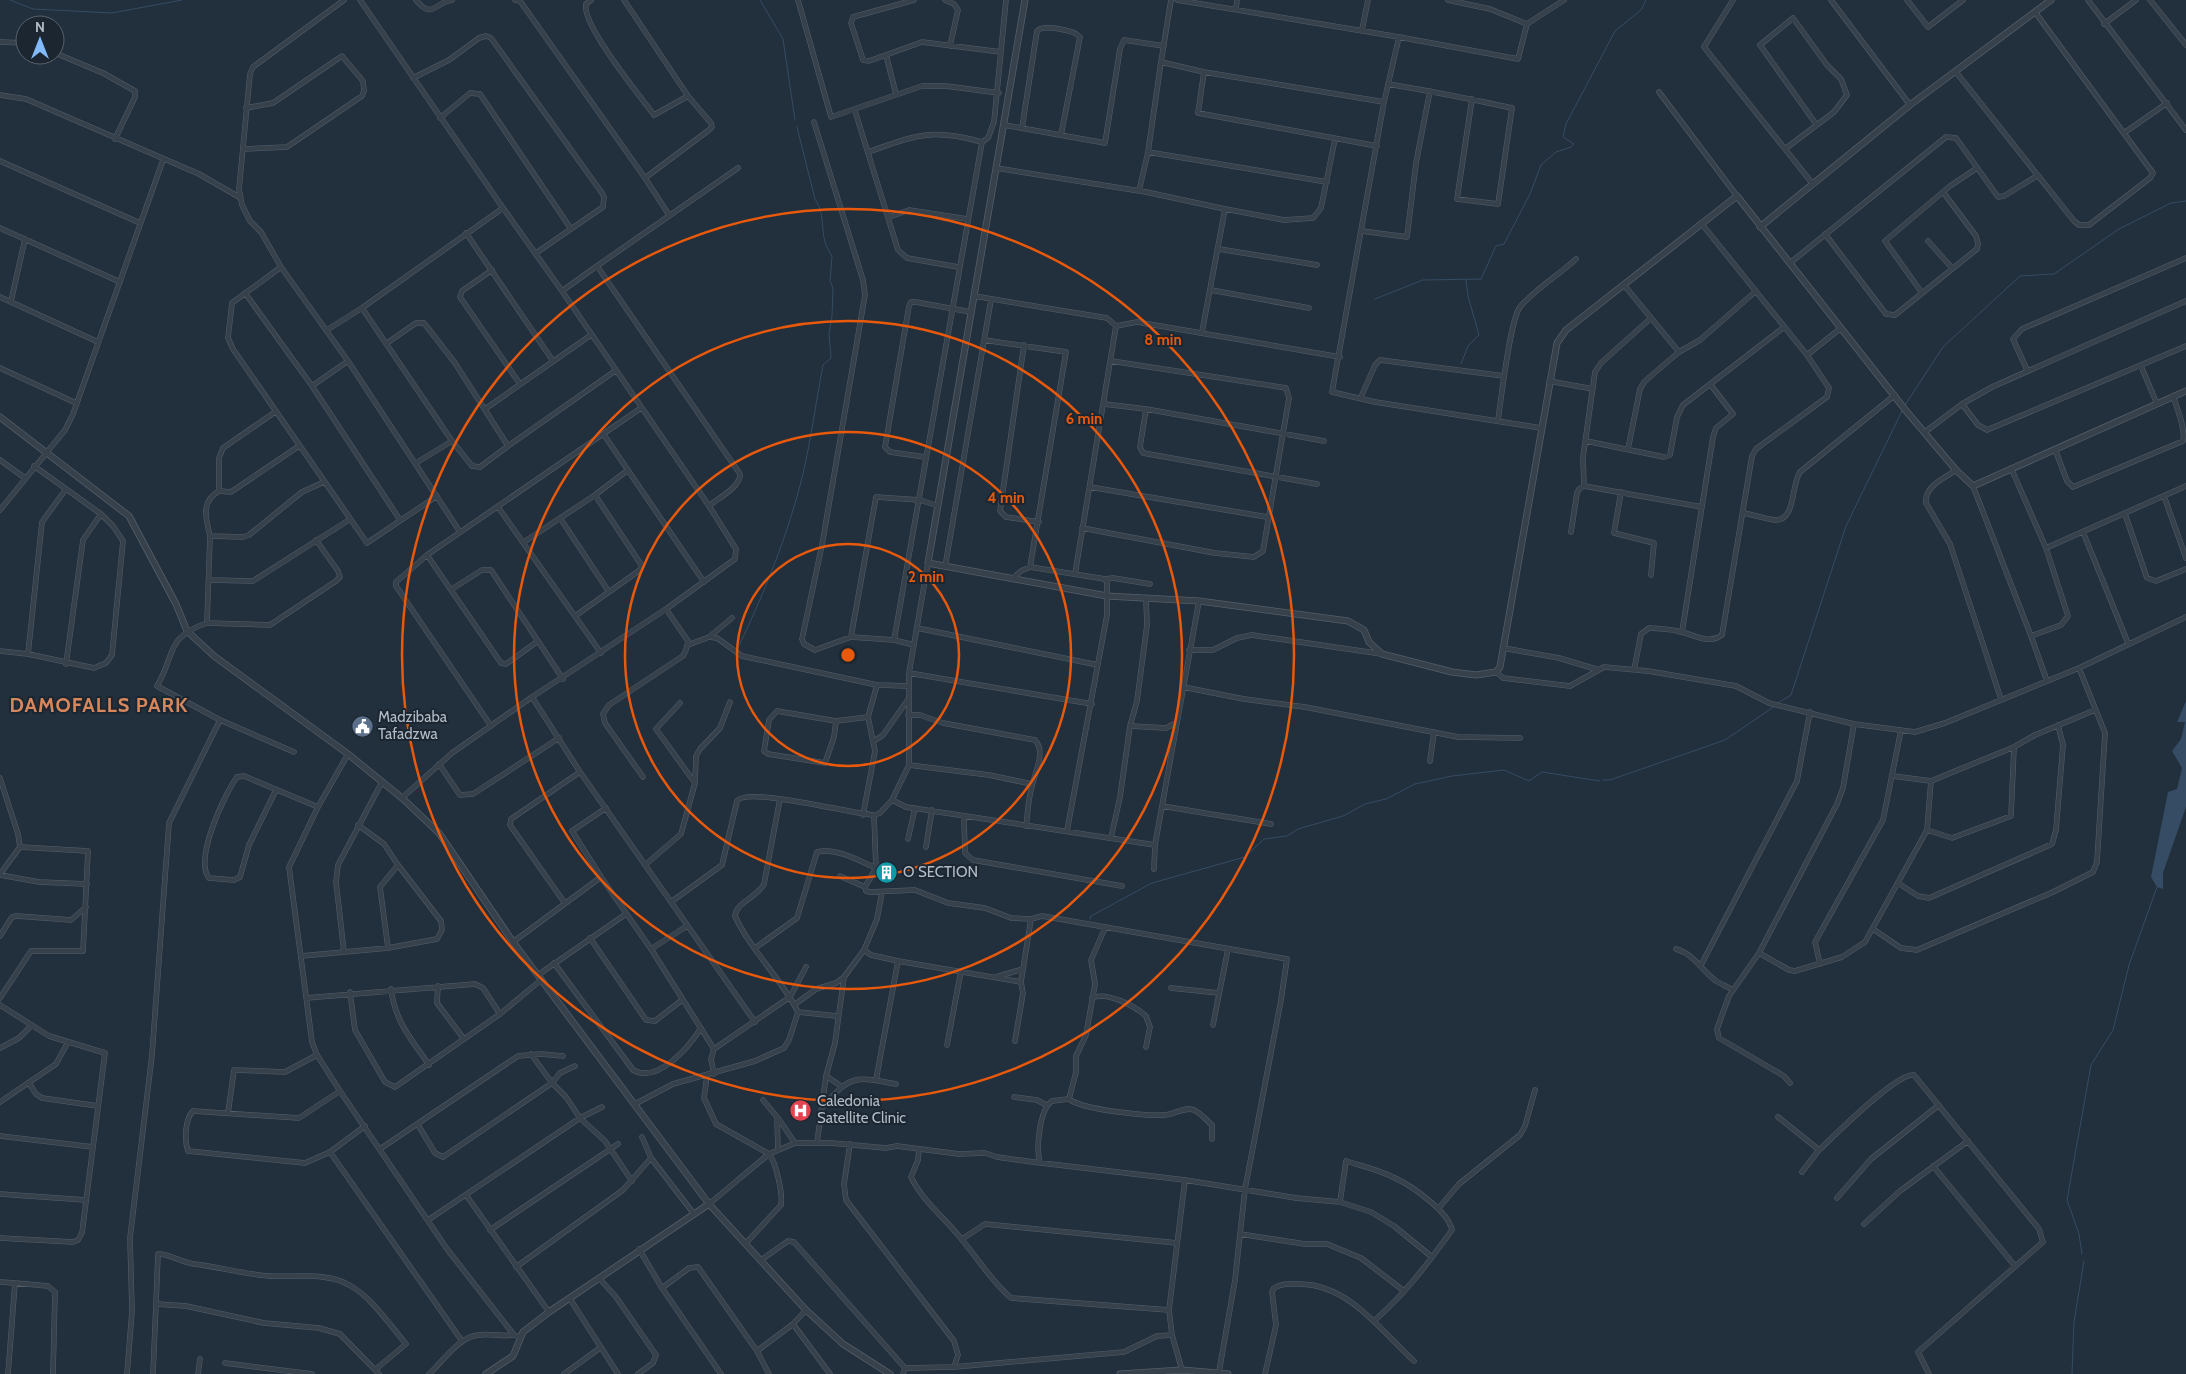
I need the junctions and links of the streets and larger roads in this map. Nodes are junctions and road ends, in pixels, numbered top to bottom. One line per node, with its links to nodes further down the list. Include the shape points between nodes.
1 (344, 0): 56 (street, via 253,67)
2 (360, 0): 44 (street)
3 (416, 0): 4 (street, via 424,9 431,10)
4 (452, 0)
5 (515, 0): 80 (street, via 520,1)
6 (591, 0): 51 (street, via 586,4 586,17 654,115)
7 (624, 0): 51 (street)
8 (798, 0): 57 (street, via 831,117)
9 (914, 0): 39 (street, via 851,19 863,60)
10 (945, 0): 36 (street, via 958,10)
11 (1006, 0): 38 (street)
12 (1025, 0): 61 (street)
13 (1171, 0): 37 (street)
14 (1177, 0): 27 (street)
15 (1237, 0): 27 (street)
16 (1368, 0): 31 (street)
17 (1448, 0): 29 (street, via 1490,9)
18 (1733, 0): 71 (street, via 1704,47)
19 (1831, 0): 55 (street)
20 (1907, 0): 21 (street, via 1928,27)
21 (1963, 0)
22 (2051, 0): 28 (street)
23 (2088, 0): 30 (street)
24 (2136, 0): 30 (street)
25 (2150, 0): 35 (street)
26 (1561, 1): 29 (street)
27 (1236, 9): 31 (street)
28 (2035, 12): 43 (street); 64 (street)
29 (1527, 24): 32 (street, via 1518,60)
30 (2104, 24): 54 (street)
31 (1362, 30): 32 (street)
32 (1398, 37): 45 (street)
33 (0, 42): 34 (street)
34 (15, 43)
35 (2186, 45)
36 (950, 46): 38 (street); 39 (street, via 922,42)
37 (1164, 46): 41 (street); 65 (street, via 1124,40 1105,143)
38 (1001, 52): 48 (street)
39 (886, 55): 49 (street)
40 (65, 57): 66 (street, via 135,91)
41 (1161, 62): 42 (street); 73 (street)
42 (1204, 72): 53 (street); 67 (street, via 1198,113)
43 (1956, 72): 55 (street); 79 (street)
44 (413, 78): 58 (street); 96 (street, via 448,60 479,38 492,38 604,197 603,207)
45 (1388, 84): 46 (street); 53 (street)
46 (1430, 90): 52 (street); 97 (street, via 1416,163 1407,237)
47 (1659, 92): 85 (street)
48 (999, 93): 49 (street, via 922,86); 68 (street, via 992,130)
49 (896, 94): 57 (street)
50 (0, 95): 66 (street, via 26,99)
51 (688, 96): 80 (street, via 709,119 712,127)
52 (1472, 99): 52 (street, via 1512,108 1498,204 1457,199)
53 (1384, 102): 69 (street)
54 (2167, 104): 63 (street); 64 (street)
55 (1910, 105): 82 (street)
56 (246, 108): 70 (street); 70 (street, via 273,103 342,56 364,81 362,96 287,147)
57 (855, 110): 72 (street)
58 (440, 118): 87 (street); 96 (street, via 470,93 480,94)
59 (814, 122): 254 (street, via 865,295 822,545 802,638 809,648 815,650)
60 (1816, 124): 60 (street, via 1834,112 1847,95 1841,79 1793,18 1760,45); 71 (street)
61 (1004, 125): 62 (street); 77 (street)
62 (1022, 128): 65 (street); 65 (street, via 1037,31 1044,27 1080,37)
63 (2186, 130)
64 (2124, 132): 79 (street, via 2152,170 2152,176 2089,225 2079,225)
65 (1061, 135)
66 (115, 139): 74 (street)
67 (1335, 139): 69 (street); 81 (street)
68 (982, 142): 72 (street, via 932,133 919,134); 91 (street)
69 (1378, 146): 97 (street)
70 (244, 148): 86 (street)
71 (1785, 149): 82 (street)
72 (868, 152): 90 (street)
73 (1148, 152): 81 (street); 83 (street)
74 (163, 160): 86 (street, via 199,174); 92 (street)
75 (0, 161): 92 (street)
76 (738, 168): 89 (street)
77 (996, 168): 83 (street); 120 (street)
78 (1977, 168): 79 (street, via 2001,198); 84 (street); 99 (street, via 1956,138 1946,137)
79 (2037, 176)
80 (645, 178): 89 (street)
81 (1327, 182): 88 (street, via 1321,208 1314,218 1284,220)
82 (1812, 183): 94 (street)
83 (1139, 191): 88 (street)
84 (1943, 192): 111 (street, via 1970,226 1978,243 1972,253); 119 (street, via 1885,241)
85 (1738, 196): 93 (street); 94 (street)
86 (239, 198): 109 (street, via 250,221 261,232)
87 (503, 208): 98 (street); 103 (street)
88 (1225, 209): 102 (street)
89 (669, 215): 108 (street)
90 (889, 217): 91 (street, via 909,210); 110 (street, via 902,255)
91 (967, 219): 110 (street)
92 (140, 223): 113 (street)
93 (1701, 223): 114 (street); 117 (street)
94 (1760, 227): 106 (street)
95 (0, 228): 100 (street)
96 (571, 228): 103 (street)
97 (1362, 231): 143 (street)
98 (466, 233): 112 (street); 125 (street)
99 (1825, 234): 106 (street); 119 (street, via 1889,316 1895,315)
100 (25, 239): 113 (street); 123 (street)
101 (1928, 241): 111 (street)
102 (1218, 249): 107 (street); 115 (street)
103 (536, 253): 116 (street)
104 (2186, 258): 149 (street, via 2022,329 2013,339)
105 (1576, 259): 151 (street, via 1520,307)
106 (1790, 263): 132 (street)
107 (1317, 265)
108 (597, 266): 116 (street); 205 (street, via 740,474 735,486)
109 (281, 267): 118 (street); 133 (street)
110 (958, 267): 126 (street)
111 (1952, 268): 119 (street)
112 (492, 270): 145 (street); 153 (street, via 462,290 460,297)
113 (120, 282): 137 (street)
114 (1624, 286): 129 (street); 152 (street, via 1566,330 1557,344)
115 (1211, 290): 127 (street); 134 (street)
116 (562, 291): 135 (street)
117 (1756, 291): 131 (street); 141 (street, via 1700,340)
118 (245, 293): 155 (street); 168 (street, via 231,307 228,338)
119 (1922, 293)
120 (974, 296): 122 (street); 128 (street)
121 (0, 297): 123 (street)
122 (991, 300): 130 (street, via 1107,318); 136 (street)
123 (11, 301): 137 (street)
124 (2186, 301): 149 (street)
125 (362, 308): 133 (street); 138 (street)
126 (952, 308): 128 (street); 183 (street); 183 (street, via 911,302 907,315 885,447 890,452)
127 (1309, 308)
128 (971, 312): 206 (street)
129 (1650, 318): 141 (street); 156 (street, via 1598,367)
130 (1116, 326): 134 (street, via 1137,322); 144 (street)
131 (1783, 328): 142 (street); 154 (street)
132 (1842, 328): 142 (street); 158 (street)
133 (327, 330): 146 (street)
134 (1202, 332): 143 (street)
135 (591, 335): 145 (street); 150 (street)
136 (984, 340): 139 (street); 229 (street)
137 (98, 342): 161 (street)
138 (387, 343): 166 (street, via 416,322 424,322); 175 (street)
139 (1024, 346): 217 (street, via 1000,511 1006,518); 217 (street, via 1066,352)
140 (2186, 346): 147 (street)
141 (1679, 352): 180 (street, via 1645,381 1640,390)
142 (1806, 355): 210 (street, via 1829,392 1827,397 1756,449 1752,456)
143 (1340, 357): 160 (street, via 1332,392)
144 (1111, 360): 162 (street); 173 (street, via 1284,387 1288,390 1288,398)
145 (553, 361): 153 (street)
146 (348, 362): 155 (street); 185 (street)
147 (2141, 366): 163 (street, via 1986,430); 164 (street)
148 (0, 368): 161 (street)
149 (2026, 370): 163 (street)
150 (615, 371): 165 (street); 179 (street)
151 (1504, 376): 160 (street, via 1380,360); 170 (street)
152 (1549, 381): 156 (street); 171 (street)
153 (520, 384): 166 (street)
154 (1710, 384): 180 (street, via 1679,412 1670,455 1664,457); 207 (street, via 1733,414 1714,433)
155 (312, 386): 216 (street)
156 (1593, 389): 177 (street)
157 (2186, 391): 159 (street)
158 (1894, 395): 172 (street); 210 (street, via 1800,472 1794,484 1792,505 1784,517 1775,520)
159 (2173, 396): 164 (street); 181 (street, via 2186,433 2183,441 2073,487 2067,481)
160 (1361, 397): 170 (street, via 1375,402)
161 (76, 403): 182 (street, via 65,430)
162 (1104, 404): 167 (street); 197 (street)
163 (1962, 404): 172 (street)
164 (2157, 404): 181 (street)
165 (641, 408): 174 (street); 205 (street)
166 (485, 409): 179 (street)
167 (1146, 409): 173 (street); 190 (street, via 1140,447 1143,453)
168 (275, 412): 178 (street); 199 (street, via 223,448 219,458)
169 (0, 417): 182 (street)
170 (1498, 420): 171 (street)
171 (1540, 428): 260 (street)
172 (1925, 432): 189 (street)
173 (1282, 433): 176 (street); 190 (street)
174 (604, 435): 188 (street); 208 (street)
175 (452, 441): 179 (street, via 476,468); 185 (street)
176 (1324, 441)
177 (1586, 441): 180 (street); 194 (street)
178 (299, 446): 192 (street); 199 (street, via 231,492)
179 (508, 446)
180 (1628, 449)
181 (2054, 449): 187 (street)
182 (46, 454): 186 (street); 250 (street, via 129,516)
183 (925, 457): 204 (street)
184 (0, 460): 191 (street)
185 (416, 463): 202 (street)
186 (34, 466): 191 (street); 198 (street)
187 (2011, 468): 195 (street); 225 (street)
188 (628, 470): 201 (street); 237 (street)
189 (1956, 470): 195 (street); 279 (street, via 1932,486 1925,497 1926,503 1950,544)
190 (1274, 476): 193 (street); 213 (street)
191 (25, 478): 209 (street)
192 (324, 482): 215 (street); 222 (street, via 302,492 249,535)
193 (1316, 484)
194 (1584, 486): 200 (street); 220 (street, via 1577,493)
195 (1973, 486): 252 (street)
196 (2186, 486): 203 (street)
197 (1090, 487): 213 (street); 218 (street)
198 (66, 489): 211 (street); 264 (street, via 42,522)
199 (219, 491): 222 (street, via 210,498 204,510)
200 (1621, 492): 207 (street); 233 (street, via 1614,534 1654,543)
201 (595, 494): 214 (street); 240 (street, via 642,566)
202 (437, 496): 216 (street); 219 (street)
203 (2164, 496): 212 (street); 227 (street)
204 (920, 500): 206 (street); 254 (street, via 876,497); 255 (street)
205 (708, 506): 237 (street, via 736,553 731,563)
206 (938, 506): 228 (street)
207 (1702, 506): 251 (street)
208 (498, 508): 219 (street); 224 (street)
209 (0, 510)
210 (1744, 513): 251 (street, via 1722,635 1708,639)
211 (101, 514): 266 (street, via 83,540); 266 (street, via 123,541 112,655 106,663 94,668)
212 (2125, 514): 221 (street); 231 (street, via 2147,578 2156,581)
213 (1267, 517): 218 (street, via 1262,551 1254,557)
214 (560, 518): 224 (street); 240 (street)
215 (349, 520): 216 (street, via 367,543); 223 (street)
216 (400, 520)
217 (1039, 522): 230 (street)
218 (1082, 528): 232 (street)
219 (460, 532): 226 (street)
220 (1571, 532)
221 (2083, 532): 225 (street); 257 (street)
222 (210, 536): 235 (street)
223 (316, 540): 235 (street, via 254,581); 248 (street, via 338,571 340,577 336,581 270,625)
224 (524, 542): 245 (street)
225 (2046, 548): 252 (street, via 2068,616 2061,625)
226 (427, 555): 239 (street); 293 (street, via 398,578 396,586)
227 (2186, 558)
228 (928, 563): 229 (street); 249 (street)
229 (946, 567): 236 (street)
230 (1030, 567): 232 (street); 236 (street, via 1020,570)
231 (2186, 569)
232 (1075, 574): 234 (street)
233 (1651, 575)
234 (1105, 579): 238 (street); 241 (street)
235 (209, 580): 248 (street)
236 (1012, 580): 241 (street)
237 (704, 582): 244 (street)
238 (1150, 584)
239 (452, 590): 256 (street, via 482,570 491,570); 256 (street, via 501,663 506,664)
240 (609, 592): 245 (street)
241 (1107, 596): 242 (street); 267 (street)
242 (1146, 598): 243 (street); 294 (street, via 1147,625 1137,701)
243 (1199, 601): 261 (street); 265 (street, via 1348,622 1364,630 1369,642)
244 (666, 609): 258 (street); 263 (street)
245 (575, 616): 263 (street)
246 (2186, 617): 257 (street)
247 (732, 618): 253 (street)
248 (207, 624): 250 (street)
249 (917, 628): 259 (street); 267 (street)
250 (187, 631): 288 (street, via 177,638 157,686); 302 (street, via 214,656)
251 (1682, 632): 270 (street, via 1644,630)
252 (2031, 636): 274 (street)
253 (709, 637): 258 (street); 275 (street, via 717,638 742,656)
254 (851, 637): 255 (street)
255 (894, 640): 259 (street)
256 (538, 641): 273 (street)
257 (2128, 643): 268 (street)
258 (688, 645): 308 (street, via 682,656 609,705 604,714 605,722)
259 (914, 645): 272 (street)
260 (1503, 648): 269 (street, via 1559,658); 271 (street)
261 (1188, 650): 265 (street, via 1213,650 1237,638 1252,635); 277 (street)
262 (0, 651): 264 (street)
263 (601, 653): 273 (street)
264 (28, 654): 266 (street)
265 (1382, 654): 271 (street, via 1452,672 1476,675)
266 (66, 664)
267 (1098, 665): 283 (street)
268 (2079, 668): 274 (street); 284 (street)
269 (1599, 670): 270 (street, via 1608,666); 271 (street, via 1570,686 1503,678)
270 (1634, 670): 285 (street, via 1736,686 1769,703)
271 (1496, 672)
272 (909, 673): 276 (street); 283 (street)
273 (562, 679): 278 (street)
274 (2047, 681): 279 (street)
275 (877, 686): 276 (street); 287 (street)
276 (908, 686): 280 (street)
277 (1183, 687): 290 (street); 296 (street)
278 (532, 697): 293 (street); 297 (street)
279 (2001, 699): 295 (street, via 1945,723 1915,732)
280 (907, 701): 286 (street); 299 (street, via 883,736)
281 (730, 702): 312 (street, via 720,728 696,756)
282 (680, 703): 312 (street, via 656,730)
283 (1092, 704): 329 (street)
284 (2095, 710): 292 (street); 355 (street, via 2103,724 2105,738 2097,862 2092,873 1917,950 1901,948)
285 (1810, 712): 291 (street); 371 (street, via 1797,782)
286 (908, 715): 305 (street); 313 (street, via 1035,740 1040,752)
287 (868, 716): 289 (street); 299 (street)
288 (220, 720): 301 (street); 511 (street, via 169,824 152,1055 130,1238 132,1311)
289 (836, 721): 289 (street, via 825,763 764,751 770,720 777,711)
290 (1176, 723): 294 (street, via 1166,728); 318 (street)
291 (1854, 724): 295 (street); 366 (street, via 1843,788 1837,804)
292 (2058, 725): 300 (street); 343 (street, via 2063,745 2052,844 1929,898 1920,898)
293 (491, 726): 304 (street)
294 (1130, 726): 331 (street)
295 (1901, 730): 307 (street)
296 (1434, 732): 298 (street, via 1472,738); 303 (street)
297 (559, 738): 304 (street, via 473,794 460,795); 306 (street)
298 (1520, 738)
299 (874, 741): 323 (street, via 874,759)
300 (2014, 747): 310 (street); 330 (street, via 2011,816 1952,838)
301 (294, 752)
302 (348, 754): 311 (street); 319 (street)
303 (1430, 761)
304 (439, 764): 315 (street)
305 (909, 765): 313 (street); 317 (street)
306 (580, 772): 320 (street); 348 (street, via 511,819 510,825)
307 (1893, 776): 310 (street); 370 (street, via 1883,820 1815,942)
308 (643, 777)
309 (0, 778): 334 (street)
310 (1932, 781): 330 (street)
311 (382, 782): 315 (street); 327 (street)
312 (695, 783): 337 (street, via 681,834)
313 (1032, 784): 328 (street)
314 (276, 790): 314 (street, via 244,776 236,779 208,835 206,870 209,878 234,880 240,877 249,845); 319 (street)
315 (402, 798): 358 (street, via 439,833)
316 (780, 799): 323 (street); 349 (street, via 747,795 738,798 722,865); 360 (street, via 764,884 757,895 736,912 742,930)
317 (892, 800): 321 (street); 324 (street)
318 (1162, 806): 326 (street); 333 (street)
319 (318, 807): 367 (street, via 289,867)
320 (606, 808): 337 (street); 342 (street, via 572,831)
321 (915, 808): 322 (street); 332 (street)
322 (932, 810): 325 (street); 335 (street)
323 (863, 815): 324 (street)
324 (874, 816): 338 (street)
325 (964, 817): 328 (street); 345 (street, via 965,853 973,860)
326 (1271, 824)
327 (358, 825): 336 (street, via 384,844); 365 (street, via 342,854 336,874)
328 (1026, 826): 329 (street)
329 (1067, 830): 331 (street)
330 (1927, 830): 343 (street)
331 (1111, 838): 333 (street)
332 (908, 839)
333 (1155, 845): 339 (street)
334 (20, 847): 340 (street); 344 (street, via 88,851)
335 (926, 847)
336 (398, 864): 359 (street, via 380,887); 359 (street, via 439,918 442,930 437,939 431,941)
337 (645, 865): 349 (street)
338 (876, 868): 346 (street); 360 (street, via 849,856 823,850 818,852 797,918)
339 (1154, 869)
340 (0, 874): 344 (street, via 39,882)
341 (840, 876): 346 (street)
342 (600, 877): 348 (street); 351 (street)
343 (1898, 883): 355 (street)
344 (87, 884): 350 (street)
345 (1122, 886)
346 (865, 887): 347 (street, via 866,891)
347 (882, 892): 352 (street, via 915,890 948,903 985,908 1011,918); 364 (street, via 877,919)
348 (564, 902): 358 (street)
349 (671, 902): 353 (street)
350 (86, 907): 356 (street, via 71,920 12,917); 386 (street, via 84,951 31,951)
351 (626, 914): 357 (street); 361 (street)
352 (1032, 919): 354 (street, via 1042,916); 373 (street)
353 (687, 926): 361 (street); 395 (street)
354 (1105, 928): 362 (street); 388 (street, via 1091,960 1095,984)
355 (1874, 929): 370 (street, via 1857,949)
356 (0, 936)
357 (590, 938): 369 (street); 389 (street, via 646,1020 655,1021)
358 (513, 942): 375 (street)
359 (388, 948): 365 (street)
360 (755, 948): 385 (street)
361 (650, 949): 389 (street)
362 (1228, 949): 384 (street); 462 (street, via 1287,959)
363 (1676, 949): 371 (street)
364 (864, 950): 368 (street, via 871,955); 376 (street)
365 (344, 952): 367 (street)
366 (1759, 953): 370 (street, via 1789,970 1803,970); 382 (street)
367 (301, 956): 387 (street)
368 (898, 961): 374 (street); 414 (street)
369 (554, 962): 375 (street); 398 (street, via 632,1070 639,1074 647,1075 660,1069 689,1045)
370 (1820, 964)
371 (1701, 965): 382 (street, via 1715,980)
372 (806, 967): 385 (street)
373 (1023, 969): 377 (street); 378 (street)
374 (961, 971): 377 (street); 402 (street)
375 (539, 977): 393 (street); 426 (street)
376 (844, 977): 391 (street, via 816,989); 394 (street)
377 (994, 978): 378 (street)
378 (1020, 982): 400 (street, via 1023,994)
379 (438, 986): 381 (street); 393 (street, via 479,985); 399 (street, via 437,1003)
380 (1171, 988): 384 (street)
381 (392, 989): 383 (street); 409 (street, via 399,1021)
382 (1733, 990): 417 (street, via 1717,1028 1718,1038 1784,1076)
383 (350, 992): 387 (street); 409 (street, via 354,1030 385,1082 395,1087)
384 (1219, 993): 396 (street)
385 (790, 997): 391 (street); 395 (street)
386 (0, 998)
387 (306, 998): 407 (street)
388 (1092, 998): 403 (street, via 1098,995 1122,1001 1146,1016 1150,1027); 423 (street, via 1086,1035 1076,1056 1076,1072)
389 (682, 1000): 398 (street)
390 (0, 1005): 397 (street)
391 (794, 1005): 392 (street)
392 (798, 1012): 394 (street); 411 (street, via 784,1048)
393 (500, 1014): 399 (street)
394 (837, 1016): 413 (street, via 835,1043)
395 (755, 1022): 405 (street)
396 (1213, 1025)
397 (31, 1026): 401 (street); 404 (street, via 19,1038)
398 (701, 1028): 405 (street)
399 (464, 1039): 409 (street)
400 (1015, 1041)
401 (68, 1042): 415 (street, via 56,1064); 429 (street, via 105,1053)
402 (947, 1045)
403 (1146, 1047)
404 (0, 1048)
405 (714, 1049): 411 (street, via 711,1058)
406 (531, 1054): 408 (street); 416 (street); 436 (street, via 508,1062)
407 (317, 1055): 421 (street); 432 (street, via 285,1072 234,1070)
408 (563, 1056)
409 (429, 1065)
410 (575, 1066): 416 (street, via 560,1073)
411 (714, 1074): 412 (street)
412 (707, 1076): 426 (street, via 673,1084); 453 (street, via 704,1098 716,1124)
413 (826, 1076): 419 (street); 431 (street)
414 (876, 1080): 418 (street); 419 (street, via 848,1081)
415 (29, 1083): 425 (street); 429 (street, via 42,1098)
416 (552, 1083): 435 (street); 436 (street, via 443,1157 435,1153)
417 (1790, 1083)
418 (896, 1084)
419 (841, 1086): 431 (street)
420 (1535, 1090): 469 (street, via 1520,1135 1459,1184)
421 (340, 1091): 432 (street, via 299,1118); 437 (street)
422 (1014, 1097): 427 (street, via 1037,1100)
423 (1069, 1099): 427 (street); 440 (street, via 1102,1110 1163,1115 1195,1110 1212,1125)
424 (763, 1100): 433 (street)
425 (0, 1102)
426 (635, 1104): 468 (street)
427 (1046, 1105): 454 (street, via 1042,1112)
428 (1938, 1105): 441 (street); 451 (street, via 1914,1075 1906,1075 1856,1114); 465 (street, via 1871,1159)
429 (98, 1106): 446 (street)
430 (602, 1107): 435 (street)
431 (822, 1108): 443 (street)
432 (228, 1114): 452 (street, via 193,1111 188,1116 185,1144 188,1151 304,1163)
433 (777, 1117): 442 (street); 450 (street)
434 (1778, 1117): 451 (street)
435 (580, 1118): 447 (street); 464 (street)
436 (418, 1125): 449 (street)
437 (365, 1126): 449 (street); 452 (street)
438 (0, 1136): 446 (street)
439 (642, 1137): 455 (street)
440 (1212, 1139)
441 (1968, 1141): 458 (street); 482 (street, via 2043,1237 2043,1242)
442 (795, 1143): 443 (street); 450 (street)
443 (817, 1143): 445 (street)
444 (618, 1144): 447 (street)
445 (850, 1144): 448 (street); 504 (street, via 844,1184 846,1200 954,1340 958,1355)
446 (93, 1147): 466 (street)
447 (610, 1149): 461 (street); 473 (street)
448 (919, 1149): 456 (street, via 959,1154 986,1153 997,1158); 476 (street, via 911,1177 916,1188)
449 (380, 1150): 471 (street)
450 (778, 1150): 453 (street)
451 (1820, 1150): 459 (street)
452 (330, 1152): 498 (street)
453 (769, 1154): 468 (street); 477 (street, via 777,1169 781,1205)
454 (1038, 1155): 456 (street); 457 (street)
455 (651, 1158): 461 (street); 470 (street)
456 (1033, 1162): 457 (street)
457 (1040, 1163): 460 (street)
458 (1933, 1166): 472 (street); 482 (street)
459 (1802, 1172)
460 (1185, 1180): 462 (street); 478 (street)
461 (632, 1181): 483 (street)
462 (1245, 1190): 467 (street); 474 (street)
463 (0, 1194): 466 (street)
464 (466, 1195): 471 (street); 473 (street)
465 (1837, 1198)
466 (86, 1200): 475 (street, via 82,1233 77,1241)
467 (1340, 1202): 469 (street, via 1346,1162 1396,1178); 480 (street, via 1371,1212)
468 (709, 1204): 470 (street); 477 (street)
469 (1438, 1209): 480 (street, via 1450,1221 1452,1230)
470 (694, 1214): 479 (street)
471 (428, 1220): 497 (street)
472 (1864, 1224)
473 (490, 1230): 483 (street)
474 (1240, 1234): 488 (street, via 1305,1244 1327,1244 1361,1258); 508 (street)
475 (0, 1238)
476 (962, 1239): 478 (street, via 985,1224); 492 (street, via 1010,1298)
477 (746, 1242): 481 (street)
478 (1177, 1243): 492 (street)
479 (639, 1249): 484 (street); 487 (street)
480 (1432, 1257): 488 (street)
481 (761, 1260): 491 (street); 505 (street, via 788,1241 794,1242)
482 (2015, 1266): 528 (street, via 1918,1352)
483 (516, 1267): 493 (street)
484 (599, 1278): 489 (street); 519 (street, via 616,1296 656,1355 653,1363)
485 (0, 1282): 486 (street)
486 (16, 1283): 509 (street); 510 (street, via 48,1286 55,1292)
487 (662, 1288): 500 (street, via 689,1268 698,1267); 520 (street)
488 (1404, 1291): 494 (street)
489 (570, 1299): 493 (street); 499 (street)
490 (156, 1304): 507 (street, via 186,1306 340,1334); 507 (street, via 158,1254 186,1263 269,1276 306,1274 339,1282 351,1286 377,1308 406,1344); 512 (street)
491 (806, 1310): 495 (street); 523 (street, via 843,1344)
492 (1169, 1310): 496 (street)
493 (550, 1312): 497 (street)
494 (1375, 1320): 502 (street); 527 (street, via 1337,1294 1320,1287 1306,1284 1277,1286 1272,1292 1276,1324)
495 (793, 1324): 500 (street); 522 (street)
496 (1172, 1335): 504 (street, via 1157,1336 1124,1352); 506 (street)
497 (517, 1336): 498 (street, via 478,1334); 516 (street, via 519,1346 513,1356)
498 (462, 1341): 515 (street)
499 (600, 1348): 517 (street); 518 (street)
500 (757, 1351): 521 (street)
501 (200, 1359): 513 (street)
502 (1414, 1362)
503 (225, 1363): 514 (street)
504 (954, 1367): 505 (street)
505 (905, 1368): 524 (street)
506 (1182, 1370): 508 (street); 525 (street)
507 (377, 1372)
508 (1219, 1372): 526 (street)
509 (8, 1374)
510 (53, 1374)
511 (128, 1374)
512 (153, 1374)
513 (198, 1374)
514 (312, 1374)
515 (430, 1374)
516 (486, 1374)
517 (564, 1374)
518 (618, 1374)
519 (638, 1374)
520 (720, 1374)
521 (769, 1374)
522 (830, 1374)
523 (890, 1374)
524 (903, 1374)
525 (1120, 1374)
526 (1228, 1374)
527 (1265, 1374)
528 (1930, 1374)

